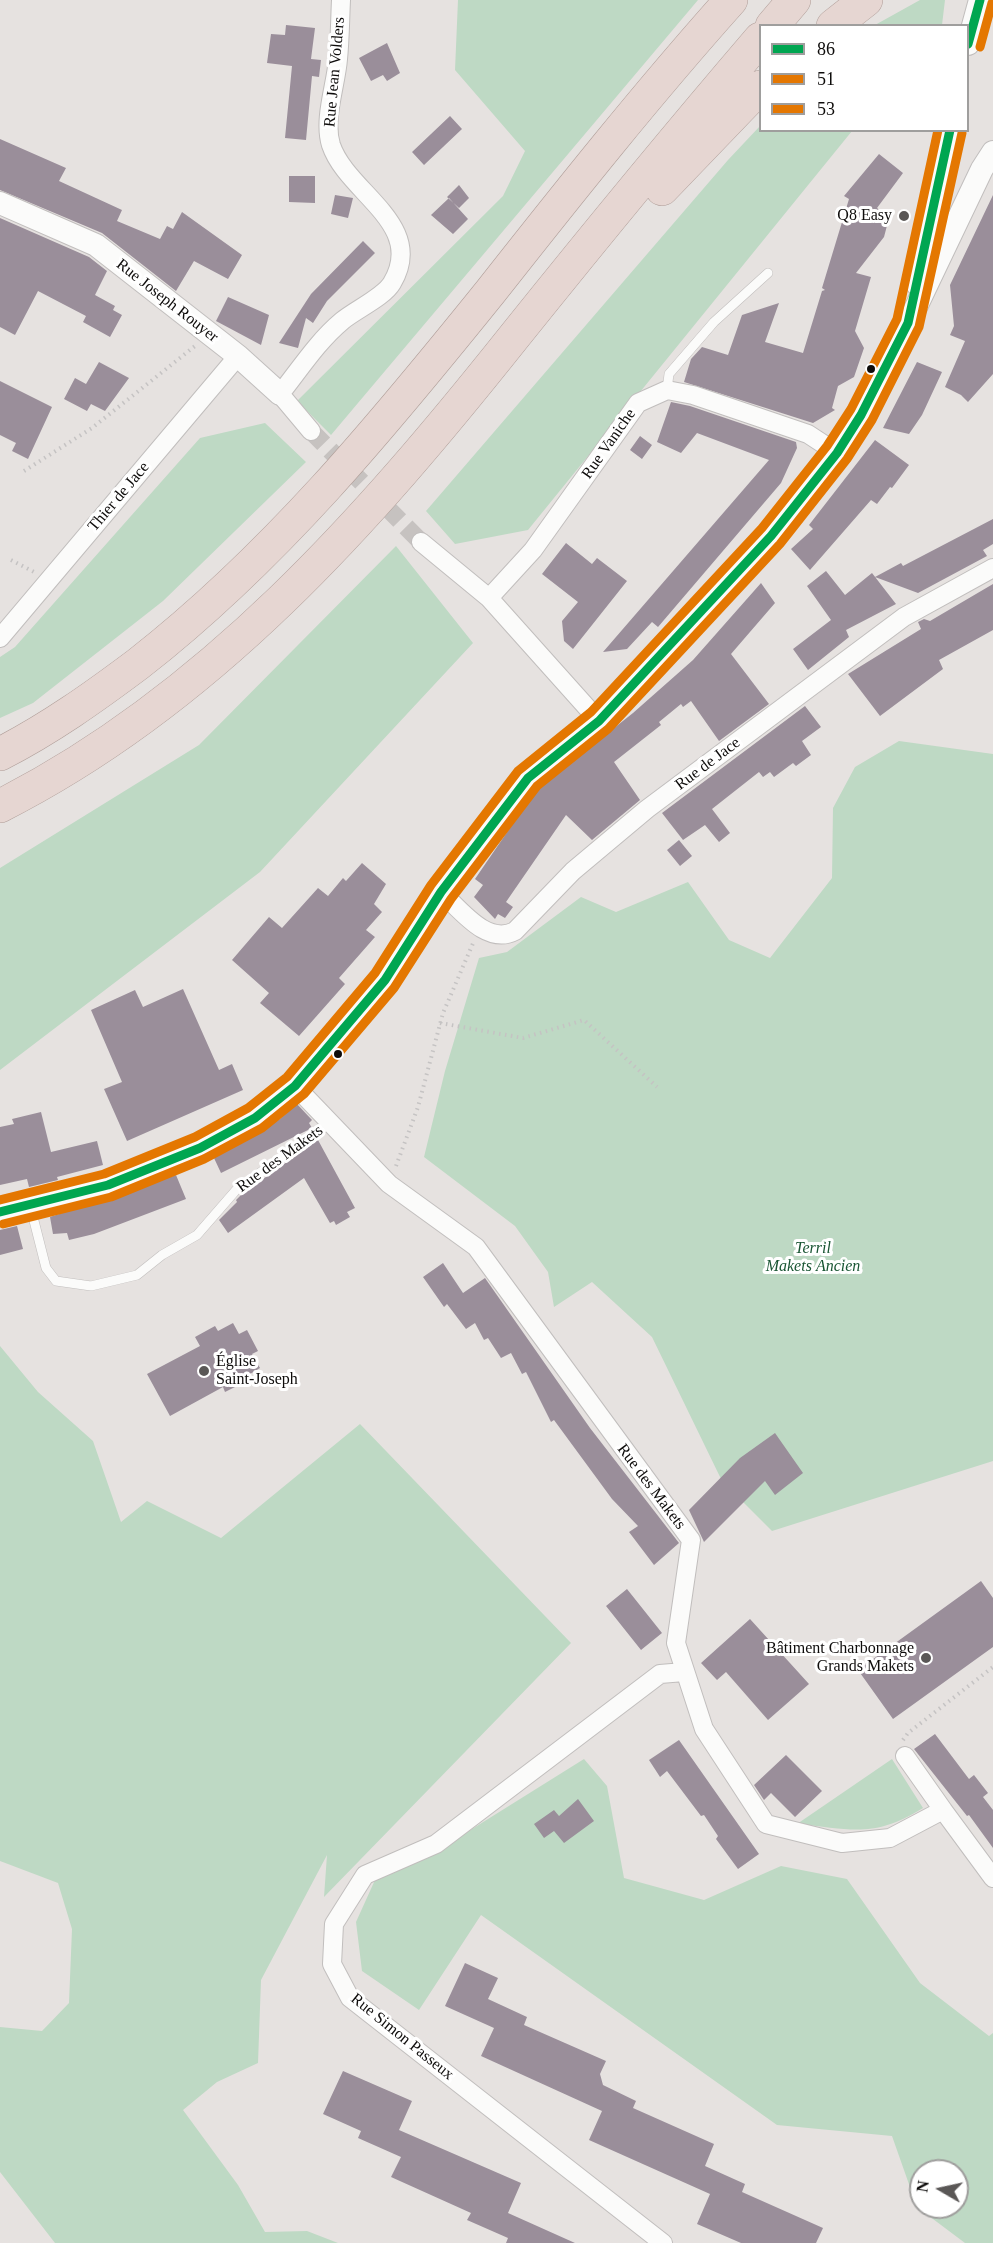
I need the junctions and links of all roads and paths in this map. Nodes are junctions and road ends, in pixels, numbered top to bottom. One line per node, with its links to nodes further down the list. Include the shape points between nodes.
1 (340, 0): 20 (street, Rue Jean Volders, via 332,145 351,179 386,214 401,241 400,264 391,285 320,342)
2 (731, 0): 31 (highway, via 647,94 382,426 303,514 235,582 167,641 95,696)
3 (794, 0): 6 (highway)
4 (866, 0): 7 (highway)
5 (980, 0): 9 (street)
6 (774, 24)
7 (836, 24)
8 (759, 40): 18 (highway)
9 (969, 40)
10 (759, 88): 18 (highway, via 684,163 538,334)
11 (950, 132): 15 (street)
12 (993, 152): 15 (street)
13 (0, 203): 16 (street, Rue Joseph Rouyer, via 96,245)
14 (768, 273): 19 (lane, via 714,322 669,374)
15 (908, 324): 22 (street)
16 (210, 335): 17 (street, Rue Joseph Rouyer); 23 (path, via 92,429)
17 (238, 356): 20 (street, Rue Joseph Rouyer); 27 (street, Thier de Jace)
18 (497, 359): 32 (highway, via 337,546 200,676 125,732)
19 (667, 390): 22 (street, via 808,434); 28 (street, Rue Vaniche, via 638,403 534,550)
20 (280, 394): 21 (street, Rue Joseph Rouyer)
21 (311, 431)
22 (837, 453): 30 (street, via 771,536)
23 (24, 471)
24 (421, 542): 28 (street)
25 (11, 560): 27 (path)
26 (993, 568): 34 (street, Rue de Jace, via 904,617 647,809 573,871 515,931 498,936)
27 (49, 580): 29 (street, Thier de Jace)
28 (489, 598): 30 (street)
29 (0, 638)
30 (599, 721): 33 (street, via 528,778)
31 (0, 753)
32 (0, 806)
33 (441, 892): 34 (street, Rue de Jace); 36 (street, via 385,980)
34 (480, 927): 35 (path)
35 (440, 1023): 37 (path, via 523,1038 584,1020); 39 (path, via 418,1107)
36 (295, 1086): 38 (street, Rue des Makets); 40 (street, via 255,1118 200,1148 108,1185)
37 (657, 1087)
38 (330, 1123): 39 (street, Rue des Makets); 40 (lane, Rue des Makets, via 237,1189 197,1235 137,1275 91,1286 57,1281 46,1268)
39 (389, 1184): 43 (street, Rue des Makets, via 476,1247 691,1540 676,1643)
40 (29, 1204): 41 (street)
41 (0, 1212)
42 (993, 1667): 44 (path, via 908,1733 903,1741)
43 (684, 1672): 45 (street, Rue des Makets, via 704,1730 766,1824 842,1843 890,1838); 47 (street, Rue Simon Passeux, via 660,1674 436,1844 365,1875 334,1924 332,1964 350,1998)
44 (905, 1756): 45 (street)
45 (943, 1810): 46 (street)
46 (993, 1878)
47 (663, 2243)

